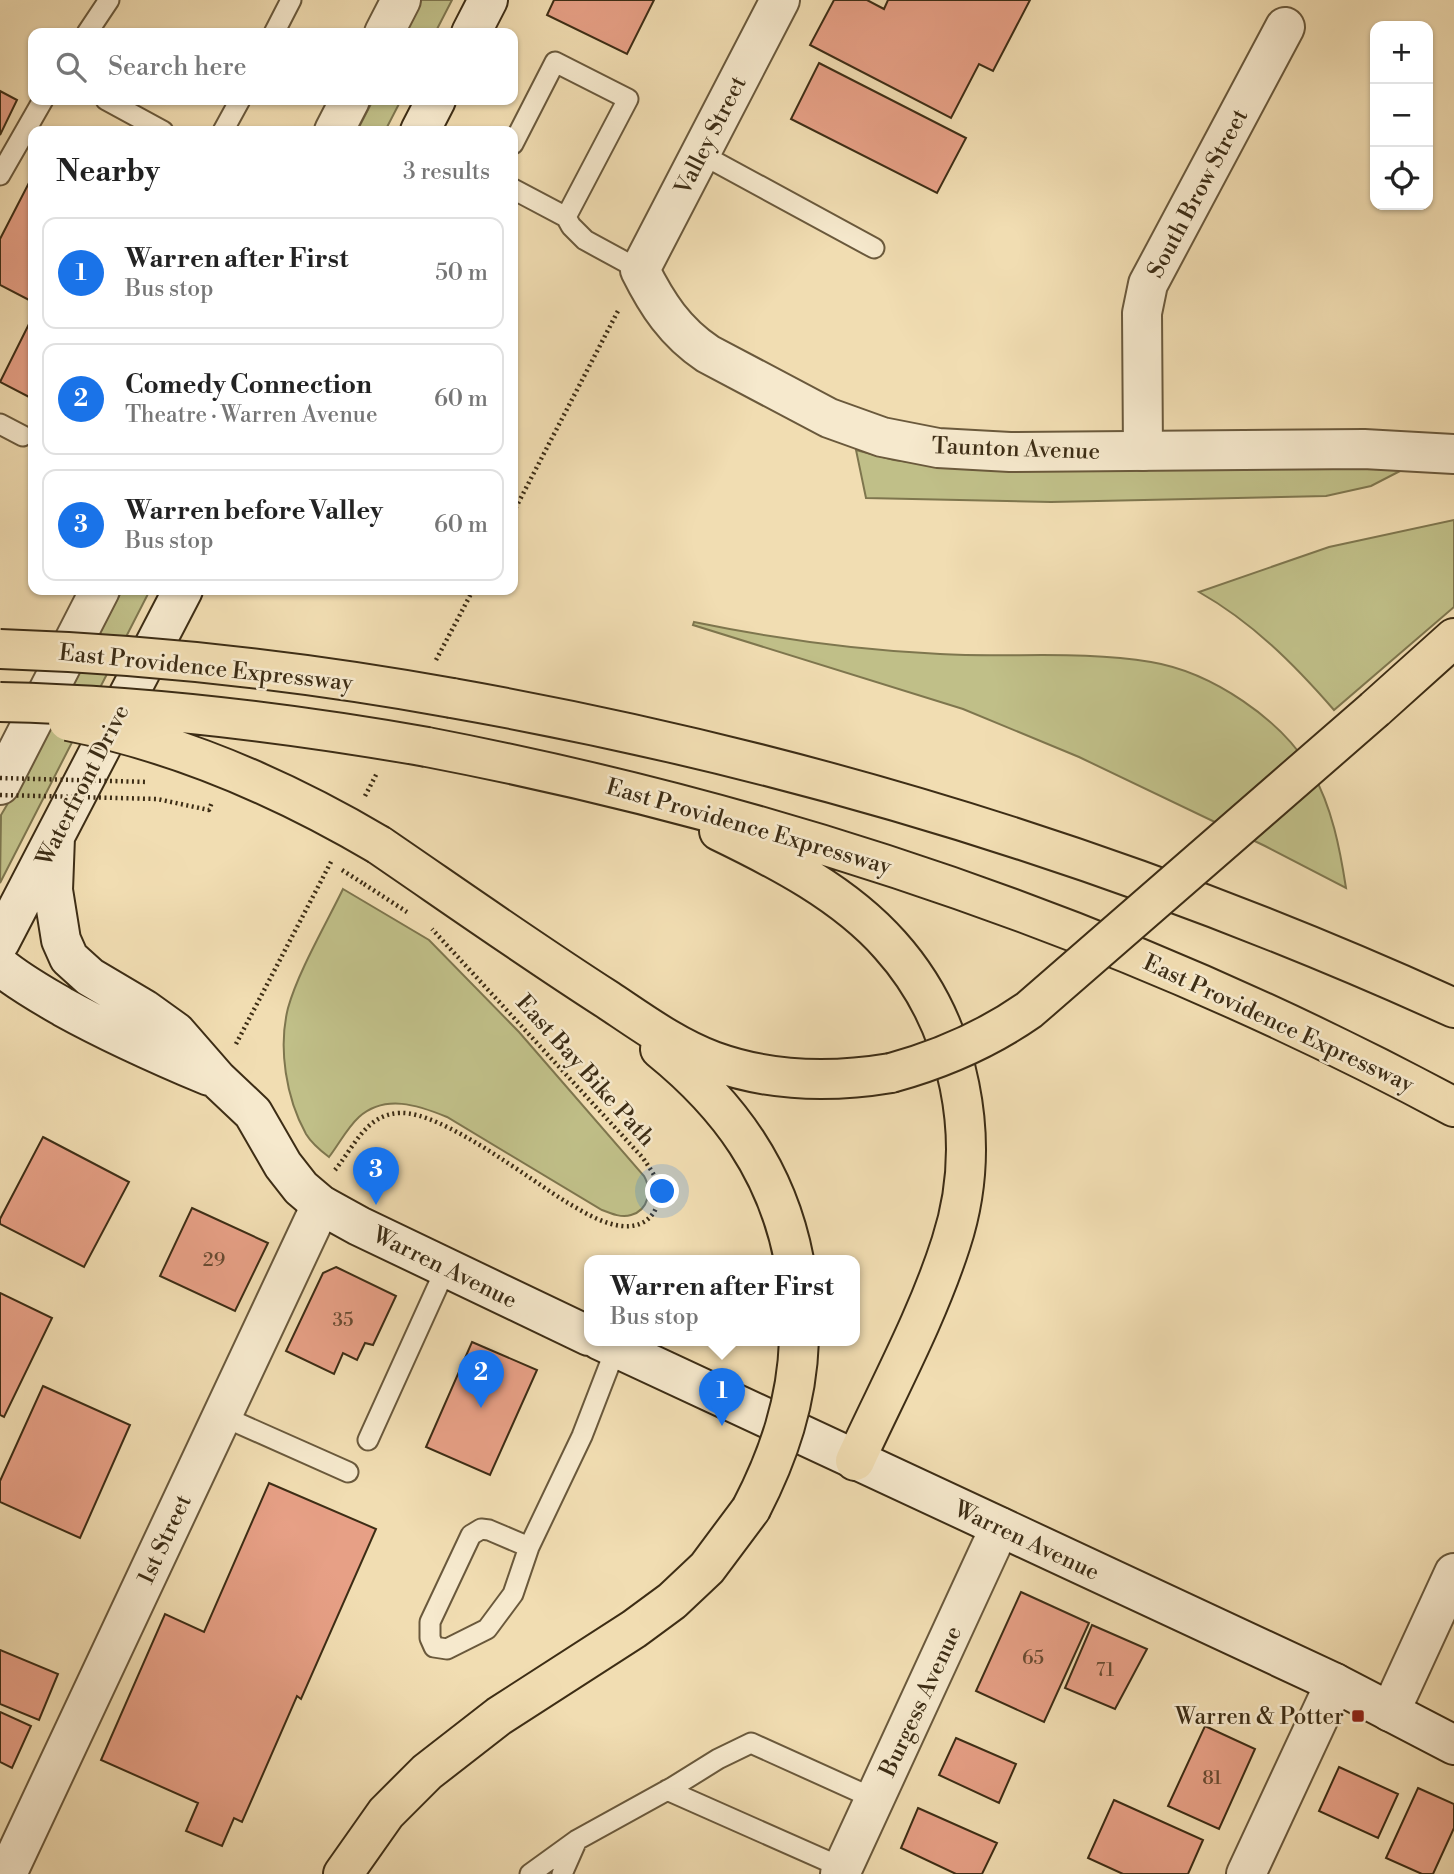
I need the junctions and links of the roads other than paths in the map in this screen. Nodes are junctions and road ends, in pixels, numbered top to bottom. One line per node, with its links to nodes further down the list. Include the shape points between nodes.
1 (291, 0): 8 (lane)
2 (401, 0): 9 (street)
3 (488, 0): 10 (street)
4 (780, 0): 23 (street, Valley Street)
5 (102, 2): 7 (lane)
6 (1285, 27): 31 (street, South Brow Street, via 1148,284 1142,320)
7 (89, 28)
8 (277, 28)
9 (387, 28)
10 (474, 28)
11 (40, 105): 16 (lane)
12 (115, 105): 17 (lane)
13 (237, 105): 18 (lane)
14 (347, 105): 19 (street)
15 (433, 105): 20 (street)
16 (28, 126)
17 (154, 126)
18 (226, 126)
19 (337, 126)
20 (423, 126)
21 (28, 127): 24 (lane)
22 (518, 134): 26 (lane, via 555,62 628,99)
23 (701, 154): 27 (lane); 28 (street, Valley Street)
24 (0, 176)
25 (518, 192): 26 (lane)
26 (566, 216): 28 (lane, via 585,240)
27 (874, 248)
28 (640, 270): 31 (street, Taunton Avenue, via 662,310 694,345 802,405 856,428 908,443 961,450)
29 (0, 424): 30 (lane)
30 (23, 436)
31 (1143, 451): 32 (street, Taunton Avenue)
32 (1452, 452)
33 (97, 595): 40 (street)
34 (180, 595): 41 (street, Waterfront Drive)
35 (1454, 638): 45 (highway, bridge, via 1029,1010 980,1041 922,1065 860,1078 803,1079 741,1070 681,1047)
36 (0, 649): 47 (highway, East Providence Expressway, bridge, via 189,660 351,680 723,755 965,822 1202,904)
37 (0, 702): 39 (highway, East Providence Expressway, bridge, via 100,705 290,724)
38 (0, 709): 45 (highway, bridge, via 157,744 276,789 379,845)
39 (569, 776): 49 (highway, East Providence Expressway, via 784,832 1021,910 1236,999); 59 (highway, via 715,830 827,891 890,944 927,997 943,1030 955,1062 964,1122 959,1214 932,1292)
40 (0, 785)
41 (55, 837): 42 (street, Waterfront Drive); 46 (street, Warren Avenue, via 52,890 61,940 74,965)
42 (0, 942)
43 (0, 958): 46 (street, via 41,961)
44 (0, 966): 48 (street, via 124,1039)
45 (557, 967): 51 (highway, via 678,1064 723,1109 767,1177)
46 (90, 977): 48 (street, Warren Avenue, via 176,1032)
47 (1454, 1008)
48 (217, 1079): 50 (street, Warren Avenue, via 253,1113 291,1177)
49 (1454, 1107)
50 (321, 1205): 52 (street, Warren Avenue); 57 (street, 1st Street)
51 (793, 1255)
52 (446, 1268): 53 (street, Warren Avenue); 58 (lane)
53 (584, 1333)
54 (600, 1346): 62 (lane, via 582,1436)
55 (612, 1346): 59 (street, Warren Avenue)
56 (798, 1346): 72 (highway, bridge, via 795,1383 777,1456 751,1509 707,1568 634,1629 499,1716 428,1772 386,1813)
57 (222, 1416): 60 (lane); 71 (street, 1st Street)
58 (368, 1440)
59 (855, 1461): 61 (street, Warren Avenue)
60 (348, 1472)
61 (1000, 1527): 64 (street, Warren Avenue); 68 (street, Burgess Avenue)
62 (529, 1547): 62 (lane, via 489,1530 471,1535 430,1622 434,1647 447,1650 487,1629 513,1594)
63 (1449, 1595): 65 (street)
64 (1335, 1683): 65 (street, Warren Avenue); 75 (street)
65 (1390, 1712): 66 (street, Warren Avenue)
66 (1454, 1745)
67 (667, 1790): 68 (lane, via 751,1743); 69 (lane); 70 (lane)
68 (875, 1799): 70 (street, Burgess Avenue)
69 (577, 1840): 73 (lane); 74 (lane)
70 (842, 1871)
71 (6, 1874)
72 (343, 1874)
73 (530, 1874)
74 (562, 1874)
75 (1246, 1874)

